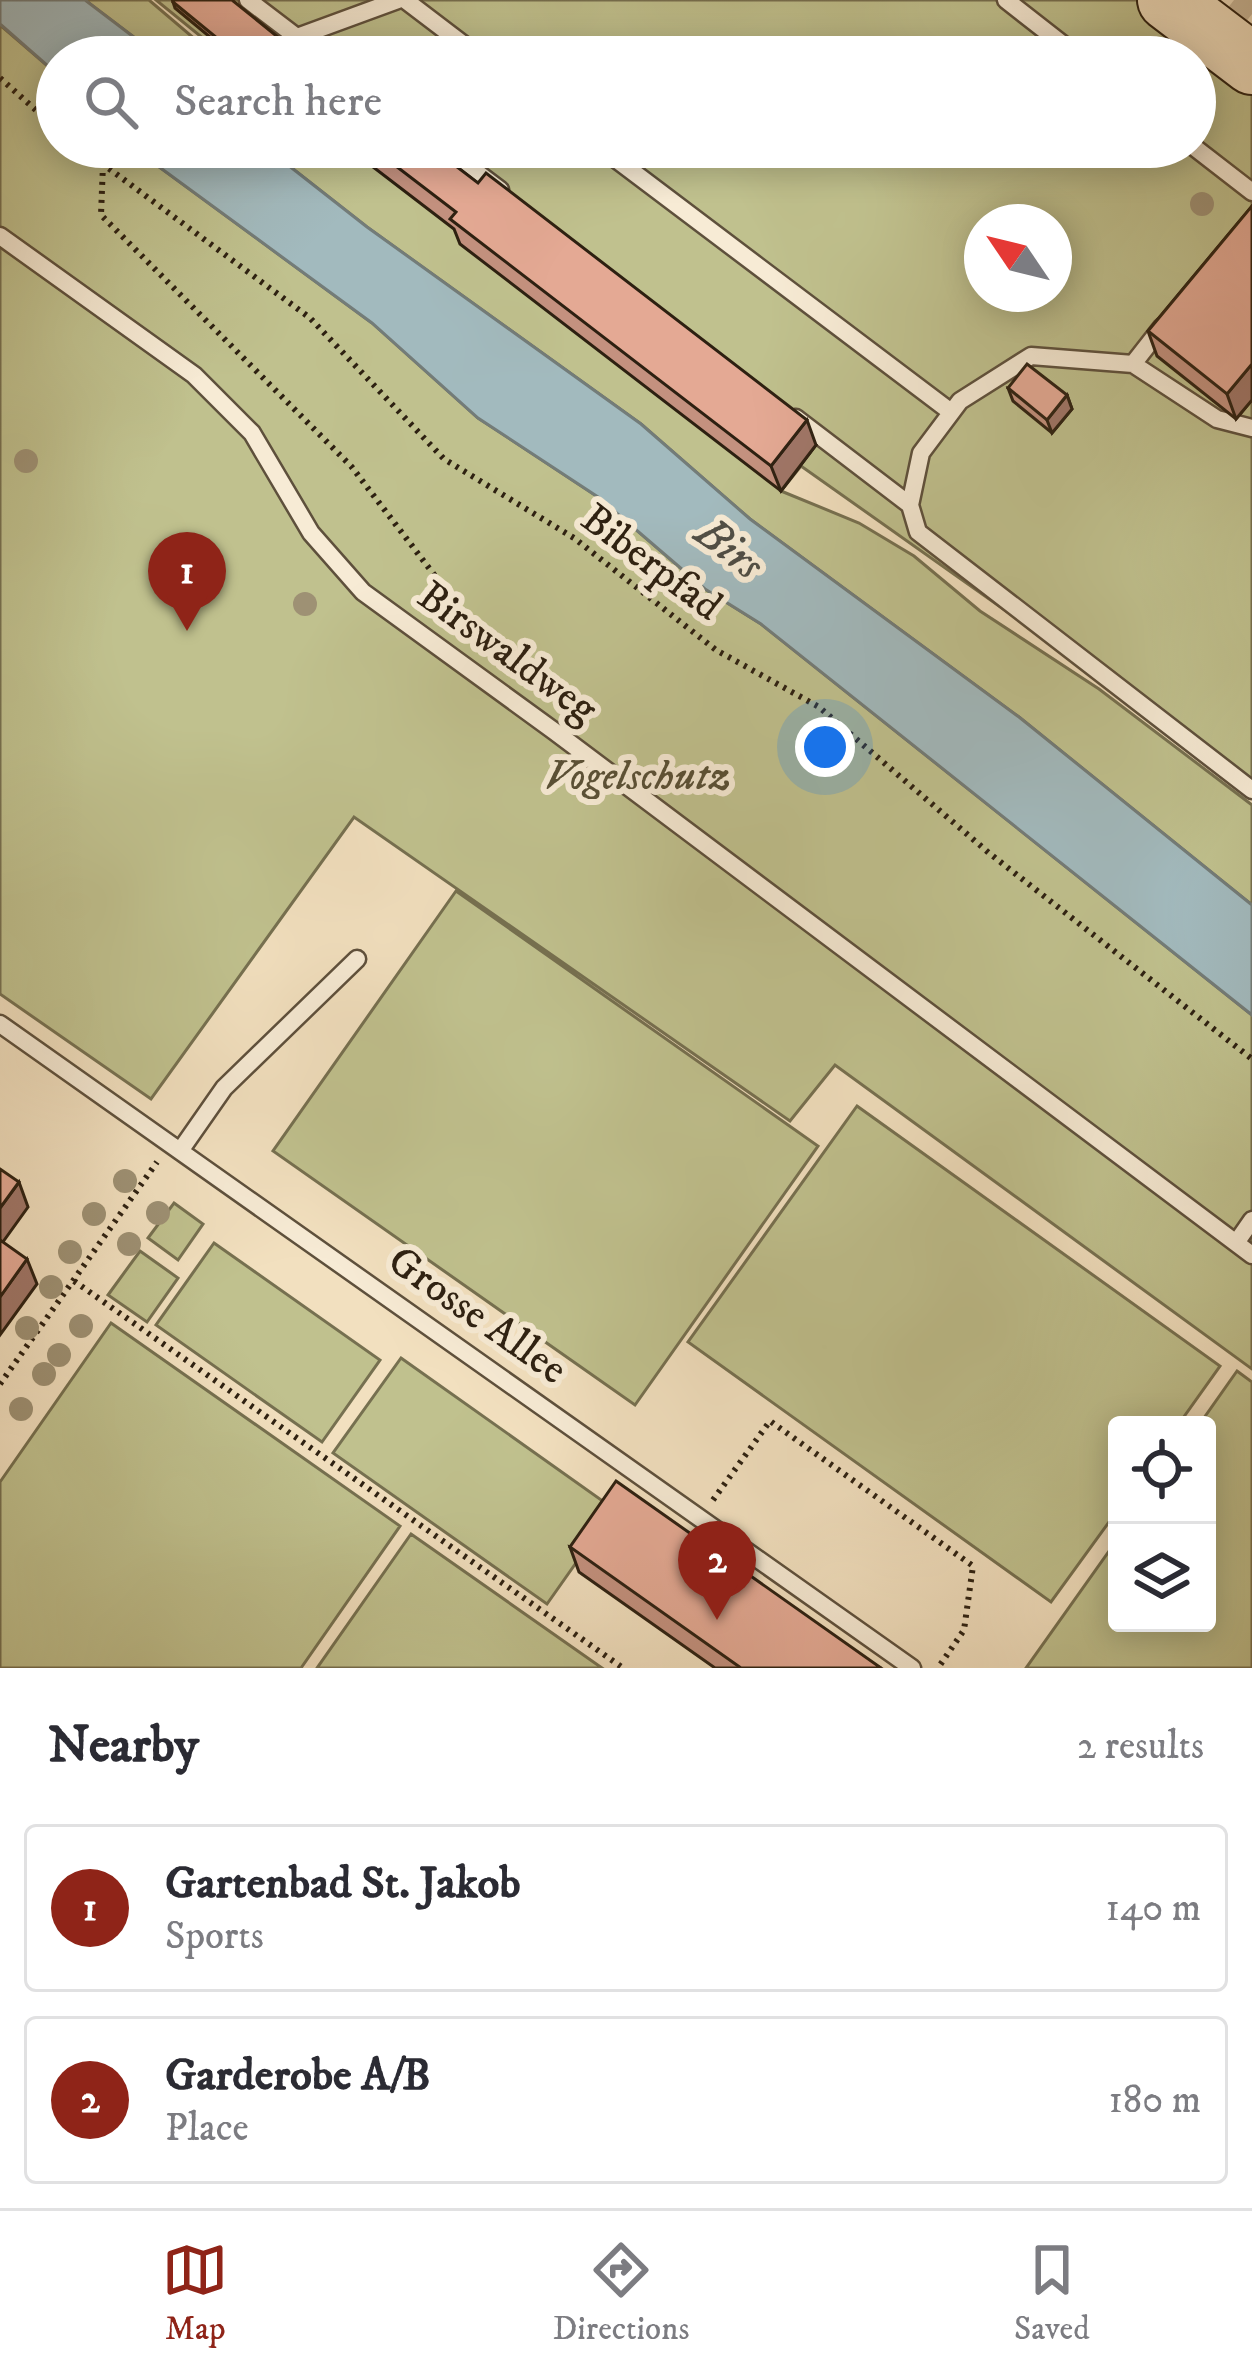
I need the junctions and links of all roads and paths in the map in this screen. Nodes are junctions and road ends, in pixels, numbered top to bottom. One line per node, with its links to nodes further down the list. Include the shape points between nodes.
1 (248, 0): 5 (lane)
2 (401, 0): 6 (lane); 7 (lane)
3 (1006, 0): 8 (lane)
4 (1168, 0): 9 (highway)
5 (296, 36)
6 (300, 36)
7 (451, 36)
8 (1052, 36)
9 (1215, 36)
10 (1216, 37): 11 (highway)
11 (1252, 64)
12 (0, 78): 13 (path)
13 (36, 110)
14 (1216, 164): 19 (lane)
15 (103, 168): 28 (path, via 101,215 351,466)
16 (108, 168): 32 (path, Biberpfad, via 310,318 444,459 574,538 716,650 819,706 989,853)
17 (470, 168): 20 (lane)
18 (627, 168): 25 (lane)
19 (1252, 192)
20 (520, 206)
21 (0, 236): 35 (lane, Birswaldweg, via 194,374 252,433 311,533 363,592)
22 (1174, 312): 23 (lane)
23 (1133, 364): 25 (lane, via 1031,356); 26 (lane, via 1216,419)
24 (781, 406): 27 (lane)
25 (951, 412): 27 (lane, via 921,453)
26 (1252, 428)
27 (910, 506): 29 (lane, via 918,532)
28 (510, 674)
29 (1252, 790)
30 (357, 959): 33 (lane)
31 (0, 1024): 33 (lane, Grosse Allee)
32 (1252, 1060)
33 (175, 1147): 37 (path); 39 (lane, Grosse Allee)
34 (1252, 1220): 35 (lane)
35 (1236, 1243): 36 (lane, Birswaldweg)
36 (1252, 1255)
37 (74, 1281): 38 (path); 40 (path)
38 (0, 1384)
39 (700, 1518): 41 (lane, Grosse Allee); 42 (path, via 770,1421 973,1566 964,1630)
40 (623, 1668)
41 (912, 1668)
42 (938, 1668)

